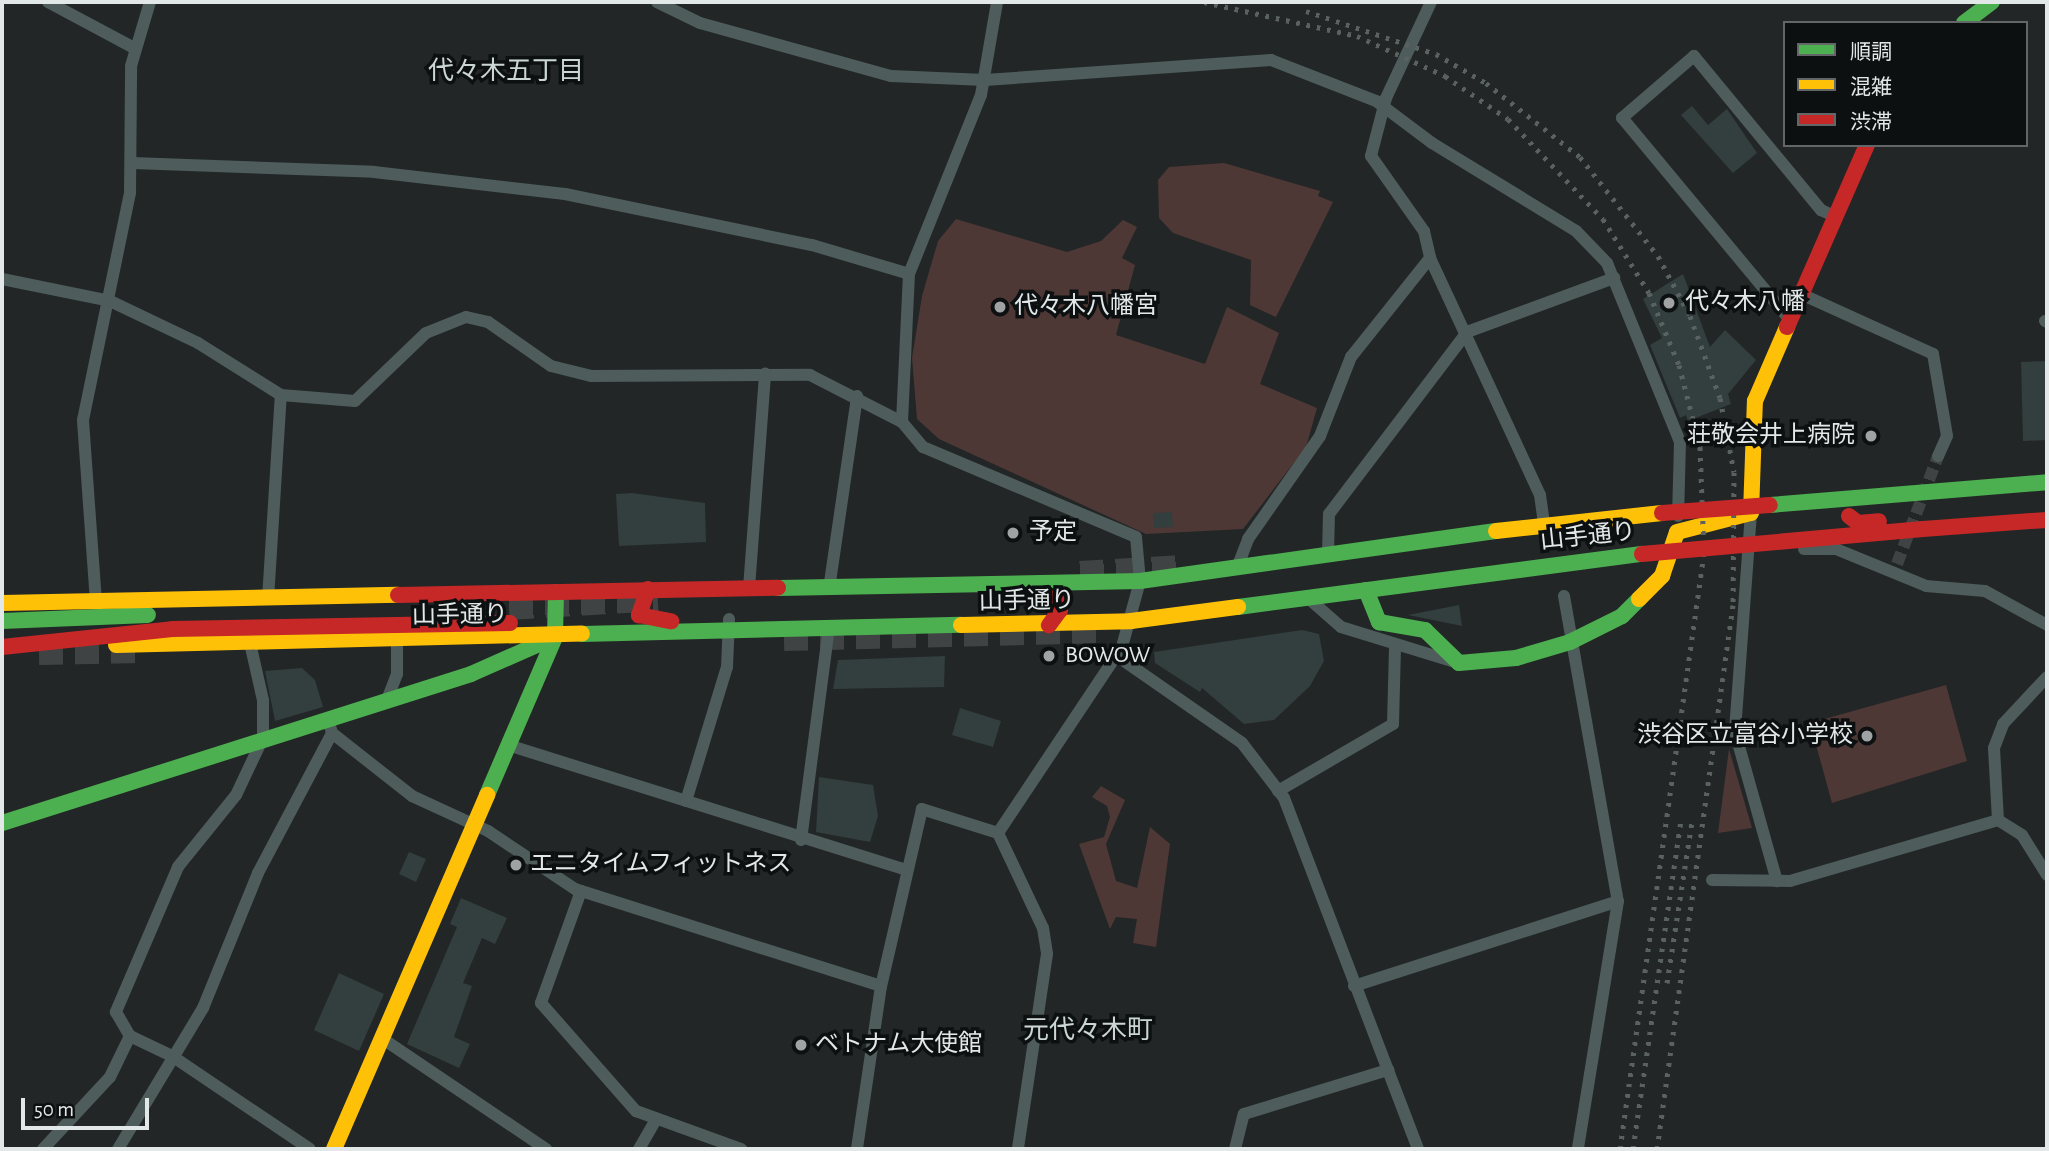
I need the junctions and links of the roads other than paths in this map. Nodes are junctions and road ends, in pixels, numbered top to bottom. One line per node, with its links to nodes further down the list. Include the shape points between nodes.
1 (48, 2): 8 (street)
2 (150, 2): 8 (street)
3 (657, 2): 9 (street, via 701,23 891,76)
4 (997, 2): 9 (street)
5 (1432, 2): 10 (street)
6 (1992, 2): 7 (main road)
7 (1967, 21)
8 (134, 48): 12 (street)
9 (985, 80): 10 (street, via 1270,60 1312,72); 15 (street)
10 (1384, 107): 14 (street, via 1371,156 1415,213); 16 (street, via 1576,231)
11 (1866, 147): 13 (main road)
12 (132, 163): 15 (street, via 374,172 565,194 813,246); 19 (street)
13 (1836, 216): 18 (main road); 20 (street, via 1821,210 1694,57 1622,118)
14 (1430, 258): 21 (street); 40 (street, via 1351,357 1320,436 1248,539)
15 (909, 274): 25 (street)
16 (1614, 278): 21 (street); 37 (street, via 1679,442)
17 (2, 279): 19 (street)
18 (1801, 295): 20 (main road); 26 (street, via 1933,354 1947,436)
19 (110, 301): 23 (street, via 198,343); 51 (street, via 83,420)
20 (1790, 320): 33 (main road, via 1752,416)
21 (1467, 332): 36 (street, via 1540,495); 39 (street, via 1329,514)
22 (765, 374): 23 (street, via 632,381 591,376 551,366 488,322 466,317 426,333 355,401); 24 (street, via 810,374); 43 (street)
23 (281, 395): 50 (street)
24 (857, 396): 25 (street); 45 (street)
25 (902, 422): 41 (street, via 923,447 1136,537)
26 (1938, 456)
27 (2047, 475): 29 (main road)
28 (2047, 482): 29 (main road, 山手通り)
29 (2028, 484): 30 (main road, 山手通り)
30 (1999, 487): 31 (main road, via 2024,496); 32 (main road, 山手通り)
31 (2047, 494)
32 (1853, 499): 35 (main road, bridge, via 1849,516 1858,523); 36 (main road, 山手通り, bridge)
33 (1751, 513): 37 (main road); 38 (street)
34 (2047, 520): 35 (main road, 山手通り, via 1977,526)
35 (1923, 523): 46 (main road, 山手通り, bridge)
36 (1544, 524): 39 (main road, 山手通り)
37 (1677, 532): 61 (main road, via 1673,555 1652,589 1622,616)
38 (1751, 548): 57 (street, via 1836,549 1895,569 1926,586 1985,591); 82 (street, via 1735,732)
39 (1328, 554): 40 (main road, 山手通り)
40 (1237, 568): 41 (main road, 山手通り)
41 (1140, 581): 42 (main road, 山手通り); 54 (street)
42 (925, 586): 45 (main road, 山手通り); 56 (main road, via 996,599 1051,597 1060,610)
43 (749, 588): 44 (main road, 山手通り); 45 (main road, 山手通り)
44 (648, 589): 47 (main road, 山手通り); 55 (main road, via 638,603 644,620)
45 (829, 589)
46 (1366, 590): 49 (main road, 山手通り); 66 (main road, via 1375,619 1425,630)
47 (556, 592): 50 (main road, 山手通り); 59 (main road)
48 (1564, 596): 61 (street)
49 (1308, 598): 54 (main road, 山手通り); 64 (street, via 1341,627)
50 (268, 599): 51 (main road, 山手通り)
51 (96, 602): 52 (main road, 山手通り)
52 (2, 603)
53 (2, 621): 63 (main road, via 509,616 172,629)
54 (1131, 621): 56 (main road, 山手通り); 65 (street)
55 (729, 625): 58 (main road, 山手通り); 59 (main road, 山手通り); 73 (street, via 727,667)
56 (1049, 625): 58 (main road, 山手通り)
57 (2047, 625)
58 (829, 628): 78 (street)
59 (555, 637): 60 (main road, 山手通り); 68 (main road, via 495,665); 71 (main road)
60 (397, 639): 62 (main road, 山手通り); 68 (street, via 397,674)
61 (1570, 642): 66 (main road, via 1506,660); 84 (street)
62 (250, 643): 63 (main road, 山手通り); 70 (street, via 263,700)
63 (2, 647)
64 (1395, 649): 66 (street); 72 (street, via 1393,724)
65 (1117, 656): 72 (street, via 1237,738); 77 (street)
66 (1459, 663)
67 (2047, 677): 74 (street, via 2003,723 1994,748)
68 (387, 700): 69 (main road)
69 (330, 726): 70 (main road); 76 (street, via 412,796); 89 (street, via 258,873 203,1008)
70 (263, 738): 75 (main road); 87 (street, via 236,795 178,867 116,1012)
71 (511, 746): 73 (street); 76 (main road)
72 (1278, 791): 86 (street, via 1300,831)
73 (686, 801): 78 (street)
74 (1998, 820): 80 (street, via 2022,835); 82 (street)
75 (2, 823)
76 (475, 825): 83 (street); 88 (main road)
77 (998, 833): 79 (street, via 922,808); 100 (street, via 1043,928 1047,954)
78 (801, 840): 79 (street)
79 (906, 870): 85 (street)
80 (2047, 875)
81 (1712, 880): 82 (street)
82 (1777, 881)
83 (581, 891): 85 (street); 91 (street, via 541,1003 636,1111)
84 (1618, 901): 86 (street); 103 (street)
85 (881, 986): 99 (street)
86 (1354, 986): 90 (street)
87 (130, 1036): 89 (street); 92 (street, via 110,1077)
88 (383, 1039): 95 (main road); 96 (street)
89 (172, 1056): 93 (street); 94 (street)
90 (1388, 1070): 101 (street, via 1244,1114); 102 (street)
91 (656, 1119): 97 (street); 98 (street)
92 (43, 1149)
93 (118, 1149)
94 (310, 1149)
95 (334, 1149)
96 (546, 1149)
97 (639, 1149)
98 (741, 1149)
99 (857, 1149)
100 (1018, 1149)
101 (1235, 1149)
102 (1418, 1149)
103 (1578, 1149)

